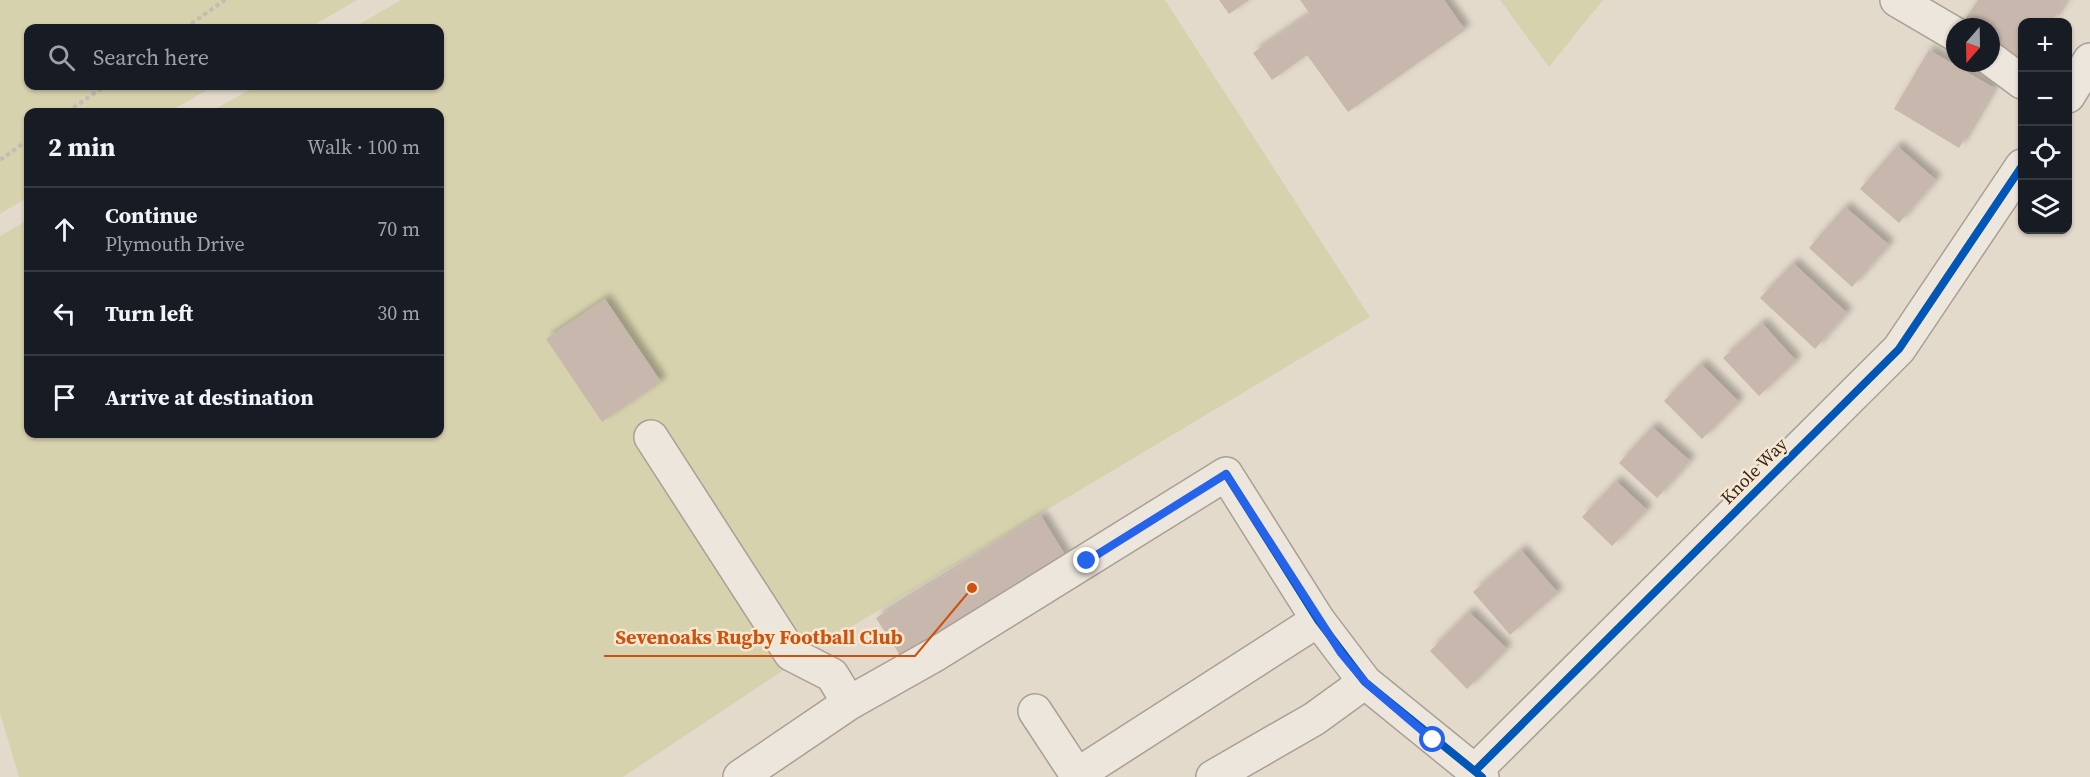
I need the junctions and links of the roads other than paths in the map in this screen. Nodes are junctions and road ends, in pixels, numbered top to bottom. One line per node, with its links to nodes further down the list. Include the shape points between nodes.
1 (1897, 0): 2 (street)
2 (1946, 29)
3 (2090, 60): 6 (street)
4 (2000, 66): 5 (street)
5 (2018, 79)
6 (2072, 88)
7 (2018, 172): 13 (street, Knole Way, via 1899,349)
8 (651, 437): 11 (street, via 791,654 832,675)
9 (1318, 620): 10 (street); 11 (street, via 1226,474 936,654); 12 (street, via 1077,775)
10 (1365, 682): 13 (street); 15 (street, via 1314,719)
11 (849, 703): 14 (street)
12 (1035, 711)
13 (1479, 774)
14 (740, 777)
15 (1213, 777)

